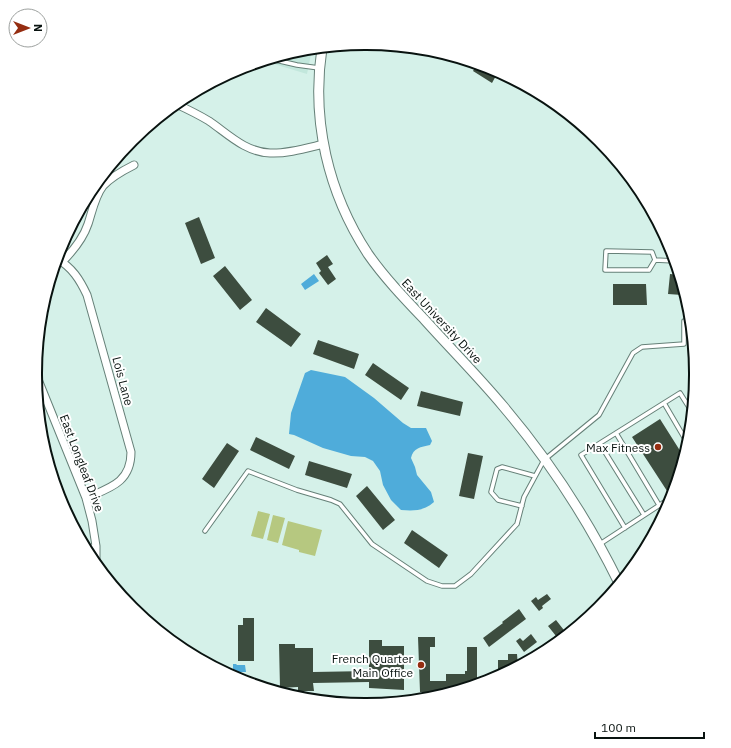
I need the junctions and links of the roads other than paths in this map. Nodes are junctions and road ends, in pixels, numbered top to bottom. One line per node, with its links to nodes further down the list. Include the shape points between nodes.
1 (321, 53): 3 (main road, East University Drive)
2 (283, 62): 3 (lane)
3 (320, 68): 5 (main road, East University Drive, via 319,112)
4 (183, 107): 5 (street, via 208,120 251,150 280,153)
5 (324, 144): 18 (main road, East University Drive, via 327,162 344,210 368,254 400,294 503,406)
6 (134, 166): 7 (street, via 103,186 80,241)
7 (65, 255)
8 (655, 260): 8 (lane, via 652,252 606,251 605,270 649,270); 9 (lane)
9 (668, 261)
10 (62, 263): 20 (street, Lois Lane, via 76,275 87,295 131,452 131,461 122,479 115,485)
11 (684, 322): 18 (lane, via 684,344 642,347 633,353 599,415)
12 (43, 391): 20 (street, East Longleaf Drive)
13 (664, 403): 14 (lane, via 680,393); 15 (lane); 16 (lane)
14 (687, 404)
15 (616, 433): 17 (lane); 22 (lane)
16 (683, 436)
17 (600, 444): 24 (lane); 25 (lane, via 581,455)
18 (544, 460): 19 (lane); 27 (main road, East University Drive)
19 (535, 476): 23 (lane); 23 (lane, via 502,467 497,469 491,492 498,500)
20 (86, 498): 29 (street, East Longleaf Drive)
21 (662, 503): 22 (lane)
22 (659, 505): 24 (lane)
23 (522, 506): 26 (lane, via 517,524 471,574 455,586 442,586 427,581 372,544 340,504 248,471)
24 (644, 515): 25 (lane)
25 (625, 528): 27 (lane)
26 (205, 531)
27 (599, 545): 31 (main road, East University Drive)
28 (92, 546): 29 (lane)
29 (96, 546): 30 (street, East Longleaf Drive)
30 (96, 552)
31 (616, 578)

